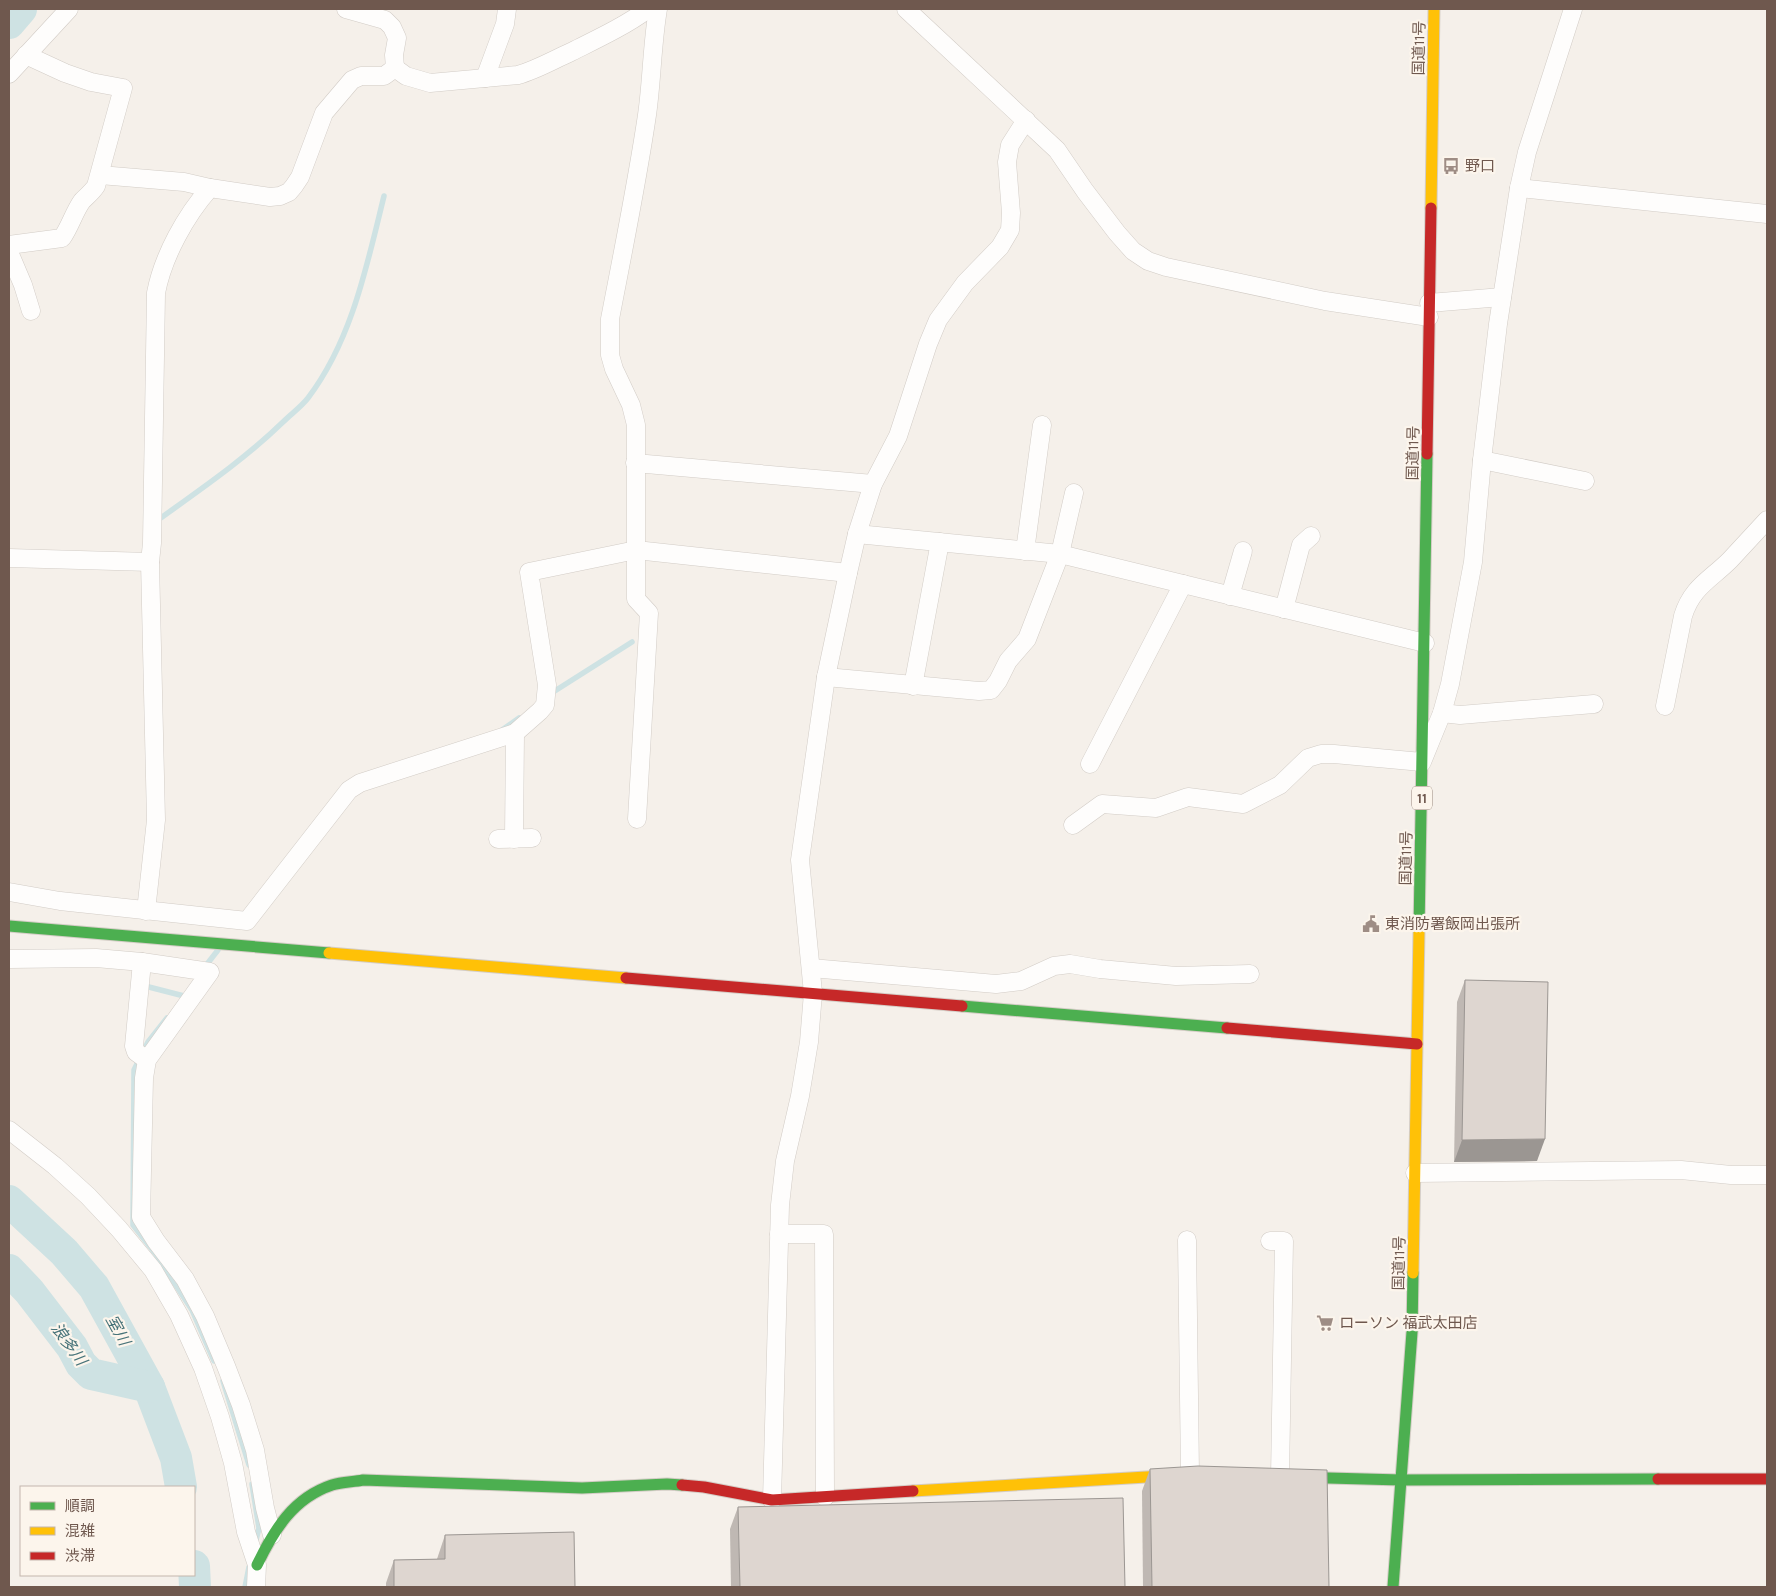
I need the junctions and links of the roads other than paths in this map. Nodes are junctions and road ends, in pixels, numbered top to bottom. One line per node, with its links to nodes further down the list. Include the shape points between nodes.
1 (69, 9): 9 (street)
2 (346, 9): 10 (street, via 385,20 392,27 396,38)
3 (507, 9): 12 (street)
4 (648, 9): 12 (street, via 596,40 530,72)
5 (658, 9): 25 (street, via 647,116 610,327 610,355 632,405 636,425)
6 (906, 9): 13 (street)
7 (1434, 9): 21 (main road, 国道11号 / 11)
8 (1573, 9): 16 (street, via 1527,152)
9 (26, 55): 11 (street); 14 (street, via 91,82 123,88)
10 (395, 68): 12 (street, via 406,76 430,83); 15 (street, via 384,76 361,76 352,80 332,102 324,113 300,178 288,192 270,197)
11 (9, 74)
12 (485, 78)
13 (1026, 120): 21 (street, via 1058,150 1116,233 1148,261 1166,268 1325,301); 27 (street, via 1010,145 1007,162 1010,230 1000,246 964,283 938,320 898,436)
14 (100, 175): 15 (street, via 184,182); 18 (street, via 62,238)
15 (210, 188): 38 (street, via 165,260 156,293)
16 (1519, 188): 17 (street); 20 (street)
17 (1767, 214)
18 (9, 245)
19 (9, 252): 22 (street)
20 (1502, 297): 21 (street); 24 (street)
21 (1429, 310): 43 (main road, 国道11号 / 11)
22 (31, 311)
23 (1042, 425): 34 (street)
24 (1482, 460): 26 (street); 48 (street, via 1473,562)
25 (635, 463): 27 (street); 33 (street)
26 (1585, 481)
27 (873, 484): 30 (street)
28 (1074, 493): 36 (street)
29 (1767, 520): 47 (street, via 1692,594 1686,604)
30 (857, 534): 32 (street); 39 (street)
31 (1311, 536): 42 (street, via 1301,545)
32 (940, 542): 34 (street); 45 (street)
33 (636, 550): 39 (street); 49 (street, via 529,572 547,685 546,698 540,711); 52 (street, via 636,598 649,613)
34 (1025, 551): 36 (street)
35 (1243, 551): 41 (street)
36 (1060, 554): 40 (street); 45 (street, via 1027,639 1008,661 991,690)
37 (9, 558): 38 (street)
38 (150, 562): 56 (street, via 156,820)
39 (848, 573): 44 (street)
40 (1183, 584): 41 (street); 51 (street)
41 (1230, 596): 42 (street)
42 (1284, 609): 43 (street)
43 (1424, 644): 50 (main road, 国道11号 / 11)
44 (826, 677): 45 (street); 63 (street, via 800,860)
45 (913, 686)
46 (1594, 704): 48 (street, via 1460,715)
47 (1665, 706)
48 (1442, 713): 50 (street)
49 (515, 732): 54 (street, via 506,839); 57 (street, via 360,783 349,790 247,921)
50 (1422, 762): 53 (street, via 1321,754 1308,758 1280,785 1243,804 1188,797 1156,808 1102,804); 66 (main road, 国道11号 / 11)
51 (1090, 764)
52 (637, 819)
53 (1073, 825)
54 (532, 838)
55 (9, 892): 56 (street)
56 (146, 910): 57 (street)
57 (181, 914): 59 (street)
58 (9, 926): 59 (main road)
59 (178, 941): 62 (street); 65 (main road)
60 (9, 958): 61 (street, via 96,958)
61 (142, 962): 62 (street); 67 (street, via 134,1046 136,1052)
62 (176, 967): 67 (street, via 210,972)
63 (811, 968): 64 (street, via 996,984 1021,981 1054,966 1070,964 1176,976); 65 (street)
64 (1250, 974)
65 (813, 993): 66 (main road); 71 (street, via 810,1042 785,1161)
66 (1417, 1044): 69 (main road, 国道11号 / 11)
67 (147, 1060): 80 (street, via 141,1217 185,1280 205,1316 226,1366 255,1450)
68 (9, 1130): 81 (street, via 55,1166 119,1229 153,1270 179,1315 203,1368 220,1417 233,1463 246,1532)
69 (1415, 1173): 70 (street, via 1681,1170 1731,1176); 77 (main road, 国道11号 / 11, via 1412,1332)
70 (1767, 1175)
71 (779, 1234): 78 (street, via 824,1234); 79 (street)
72 (1187, 1240): 74 (street)
73 (1270, 1241): 75 (street, via 1284,1241)
74 (1195, 1474): 78 (main road)
75 (1275, 1476): 77 (main road)
76 (1767, 1479): 77 (main road)
77 (1401, 1480): 83 (main road, 国道11号 / 11)
78 (825, 1497): 79 (main road)
79 (772, 1500): 80 (main road, via 704,1487 667,1484 582,1488 363,1480 332,1486 300,1501)
80 (272, 1535): 81 (main road)
81 (257, 1565): 82 (street)
82 (256, 1587)
83 (1393, 1587)

